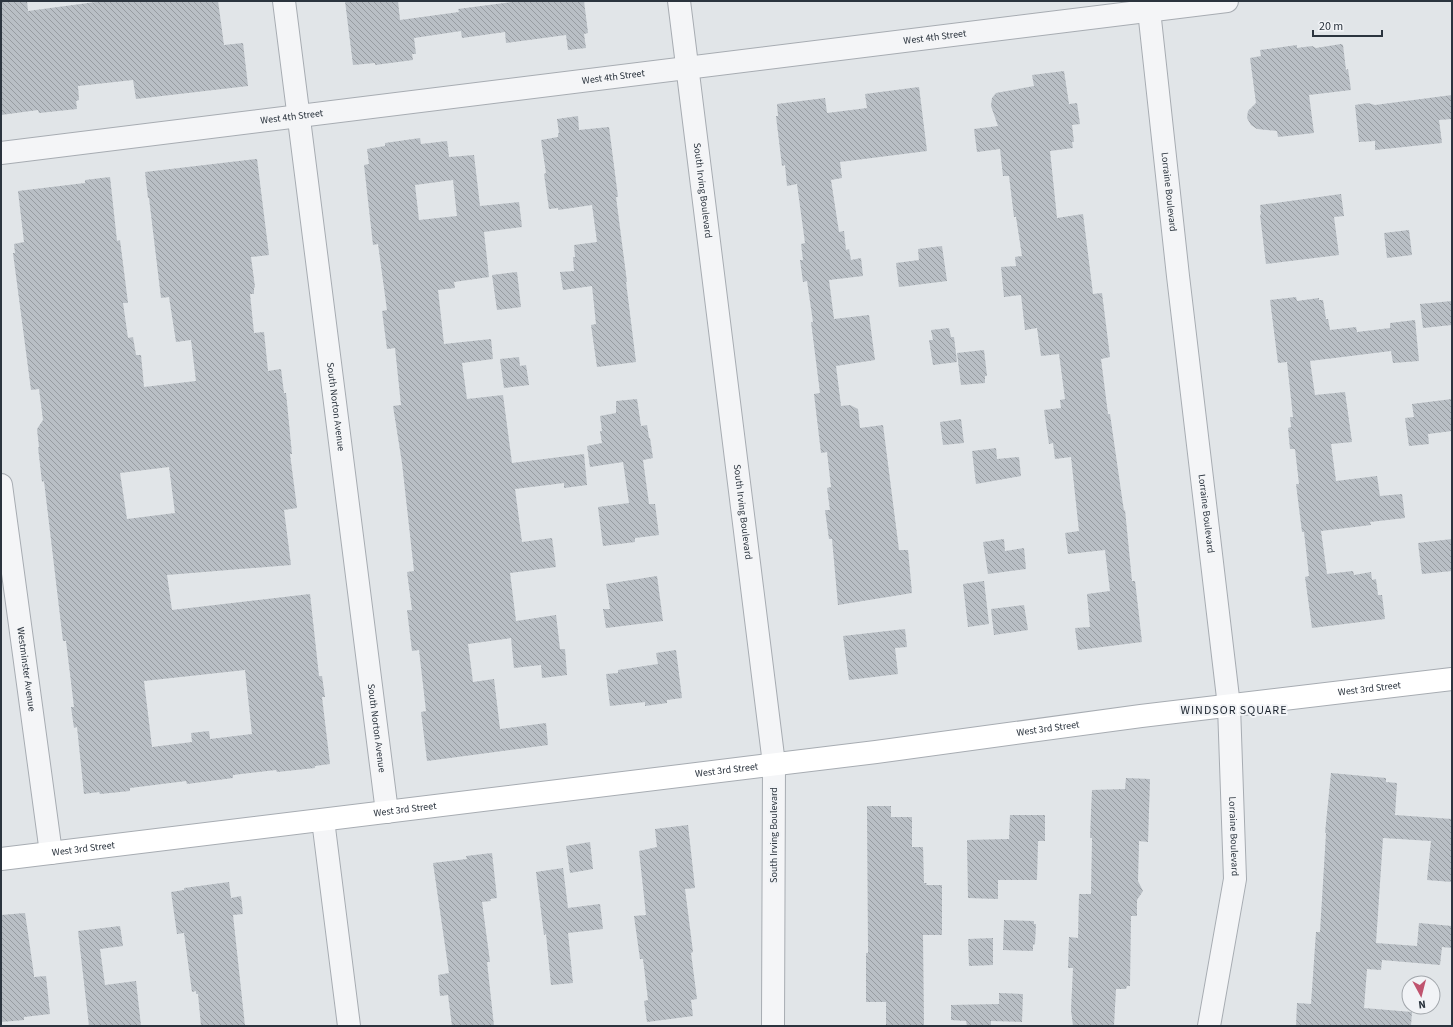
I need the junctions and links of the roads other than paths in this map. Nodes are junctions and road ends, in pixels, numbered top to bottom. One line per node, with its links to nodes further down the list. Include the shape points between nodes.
1 (284, 1): 6 (street, South Norton Avenue)
2 (679, 1): 5 (street, South Irving Boulevard)
3 (1227, 1): 4 (street, West 4th Street)
4 (1149, 6): 5 (street, West 4th Street); 10 (street, Lorraine Boulevard)
5 (688, 67): 6 (street, West 4th Street); 11 (street, South Irving Boulevard)
6 (299, 117): 7 (street, West 4th Street); 12 (street, South Norton Avenue)
7 (1, 153)
8 (1, 485): 14 (street, Westminster Avenue)
9 (1452, 679): 10 (main road, West 3rd Street)
10 (1229, 706): 11 (main road, West 3rd Street); 18 (street, Lorraine Boulevard, via 1235,879)
11 (774, 764): 12 (main road, West 3rd Street); 17 (street, South Irving Boulevard)
12 (387, 812): 13 (main road, West 3rd Street)
13 (324, 820): 14 (main road, West 3rd Street); 16 (street)
14 (51, 854): 15 (main road, West 3rd Street)
15 (1, 859)
16 (349, 1026)
17 (773, 1026)
18 (1208, 1026)

